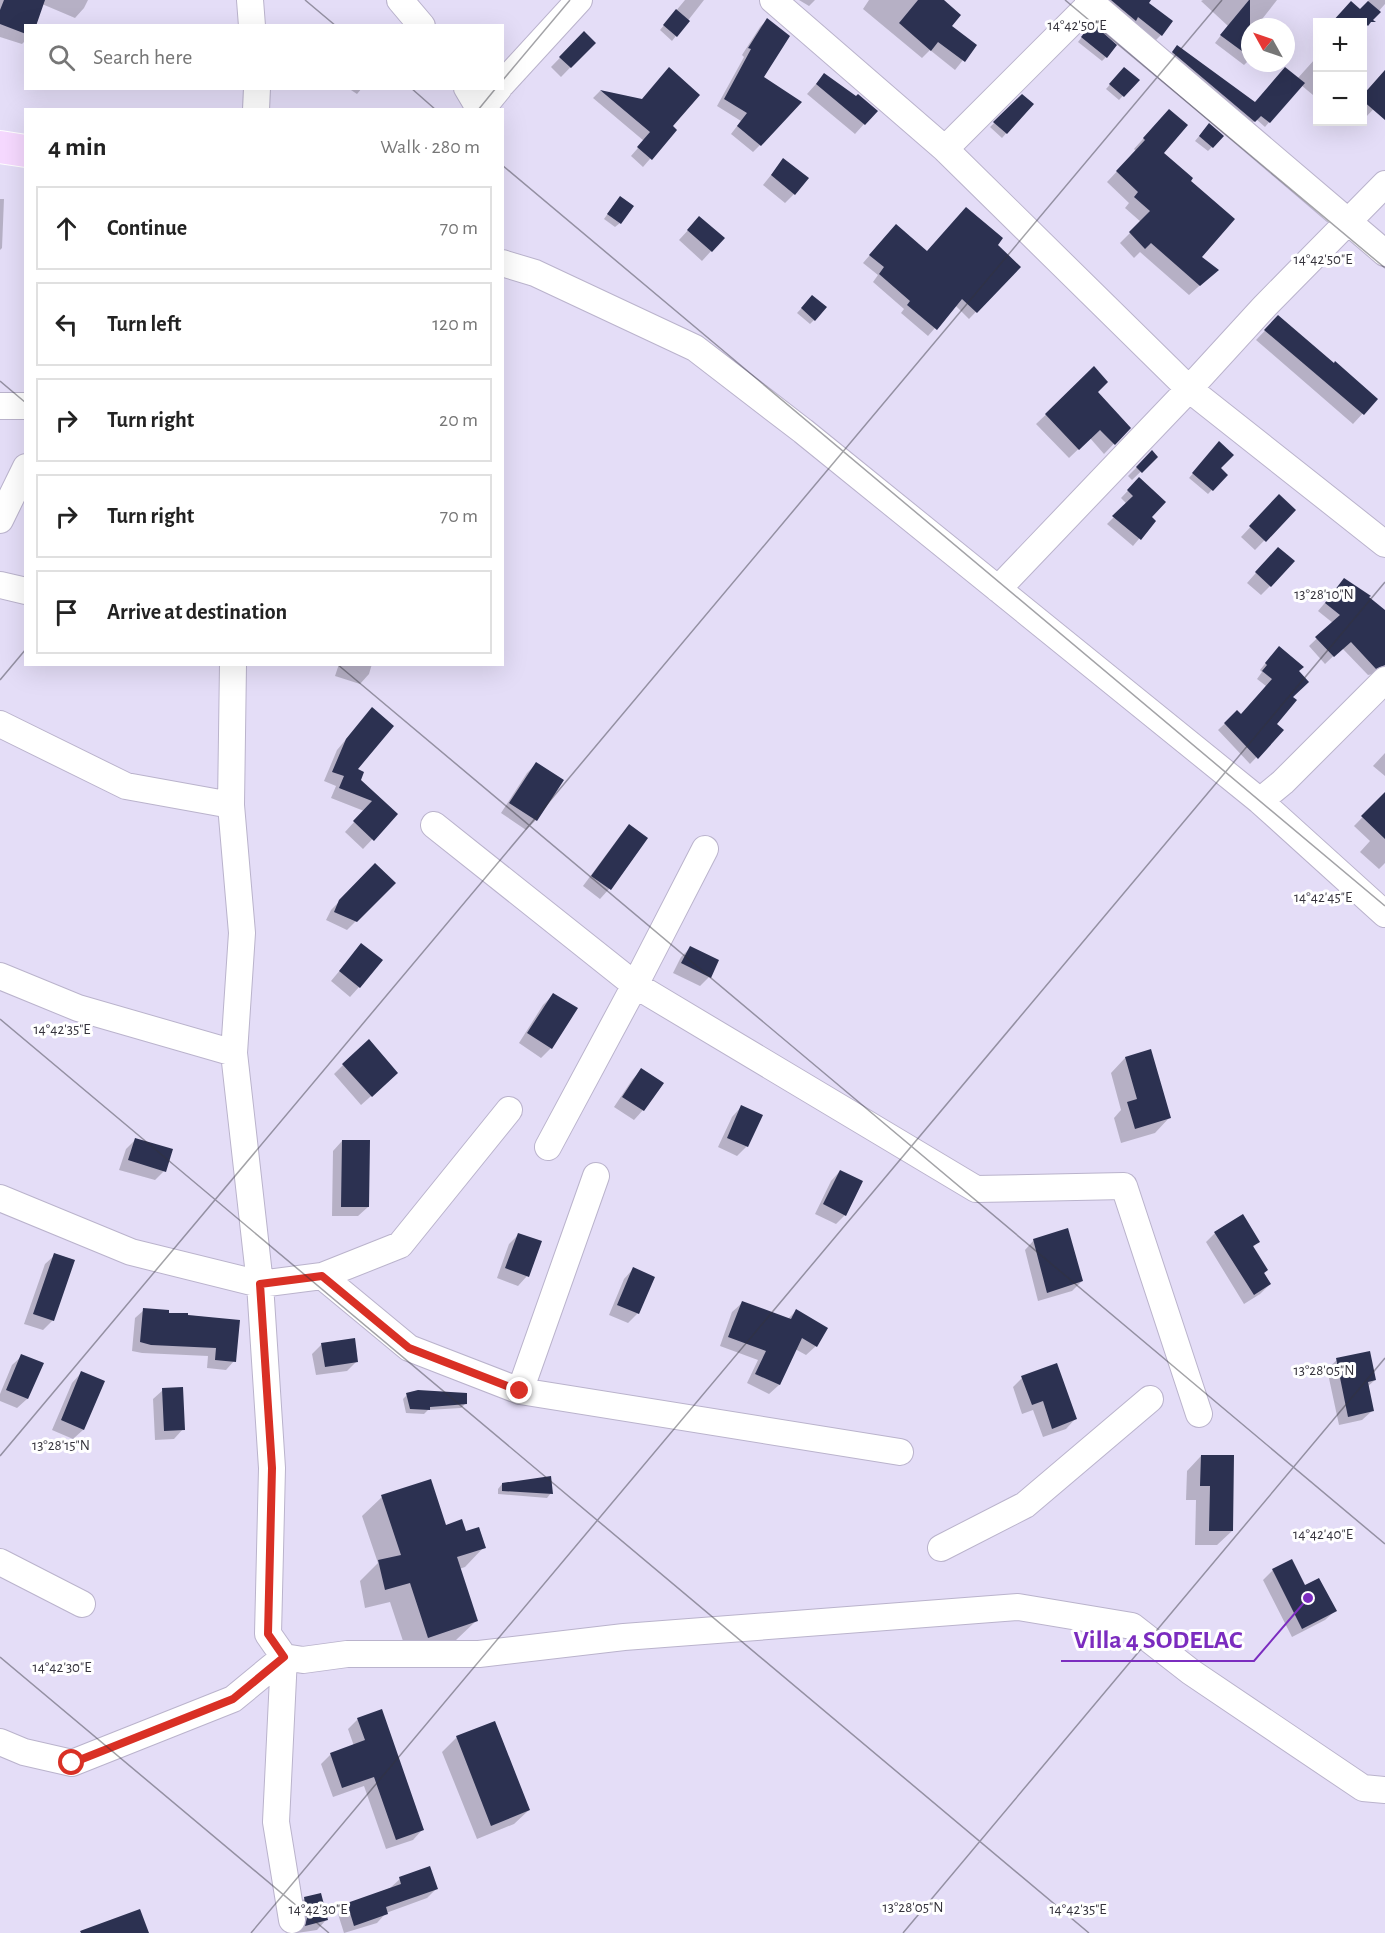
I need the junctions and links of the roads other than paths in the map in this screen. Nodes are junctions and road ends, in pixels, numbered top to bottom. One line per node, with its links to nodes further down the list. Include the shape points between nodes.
1 (250, 0): 6 (street)
2 (399, 0): 7 (street)
3 (579, 0): 8 (street)
4 (773, 0): 15 (street)
5 (1091, 1): 15 (street); 17 (street)
6 (252, 24)
7 (420, 24)
8 (504, 82)
9 (258, 90): 12 (street)
10 (469, 90): 13 (street)
11 (497, 90): 14 (street)
12 (256, 108)
13 (480, 108)
14 (483, 108)
15 (945, 149): 20 (street)
16 (1385, 184): 17 (street)
17 (1347, 221): 18 (street); 20 (street)
18 (1385, 253)
19 (504, 264): 27 (street, via 535,273 695,348)
20 (1189, 388): 25 (street); 27 (street)
21 (0, 406): 22 (street)
22 (24, 406)
23 (24, 470): 24 (street)
24 (0, 520)
25 (1385, 544)
26 (0, 585): 28 (street)
27 (998, 588): 32 (street)
28 (24, 591)
29 (233, 666): 33 (street)
30 (1385, 680): 32 (street)
31 (0, 723): 33 (street, via 126,786)
32 (1260, 801): 36 (street)
33 (231, 805): 39 (street, via 242,933)
34 (434, 825): 38 (street)
35 (705, 849): 38 (street)
36 (1385, 914)
37 (0, 976): 39 (street, via 78,1008)
38 (635, 985): 41 (street); 48 (street, via 976,1189 1124,1186)
39 (234, 1053): 45 (street)
40 (509, 1110): 44 (street, via 400,1245)
41 (548, 1147)
42 (597, 1176): 46 (street)
43 (0, 1198): 45 (street, via 131,1252)
44 (322, 1276): 45 (street); 46 (street, via 409,1348)
45 (260, 1284): 53 (street, via 272,1468 268,1634)
46 (520, 1391): 49 (street)
47 (1150, 1399): 50 (street, via 1025,1504)
48 (1199, 1414)
49 (900, 1452)
50 (941, 1548)
51 (0, 1562): 52 (street)
52 (82, 1604)
53 (284, 1657): 54 (street, via 233,1699 72,1763); 55 (street, via 303,1660 347,1654 479,1654 624,1637 1017,1607 1132,1626 1191,1672 1363,1788); 56 (street, via 276,1822)
54 (0, 1743)
55 (1385, 1790)
56 (292, 1920)

